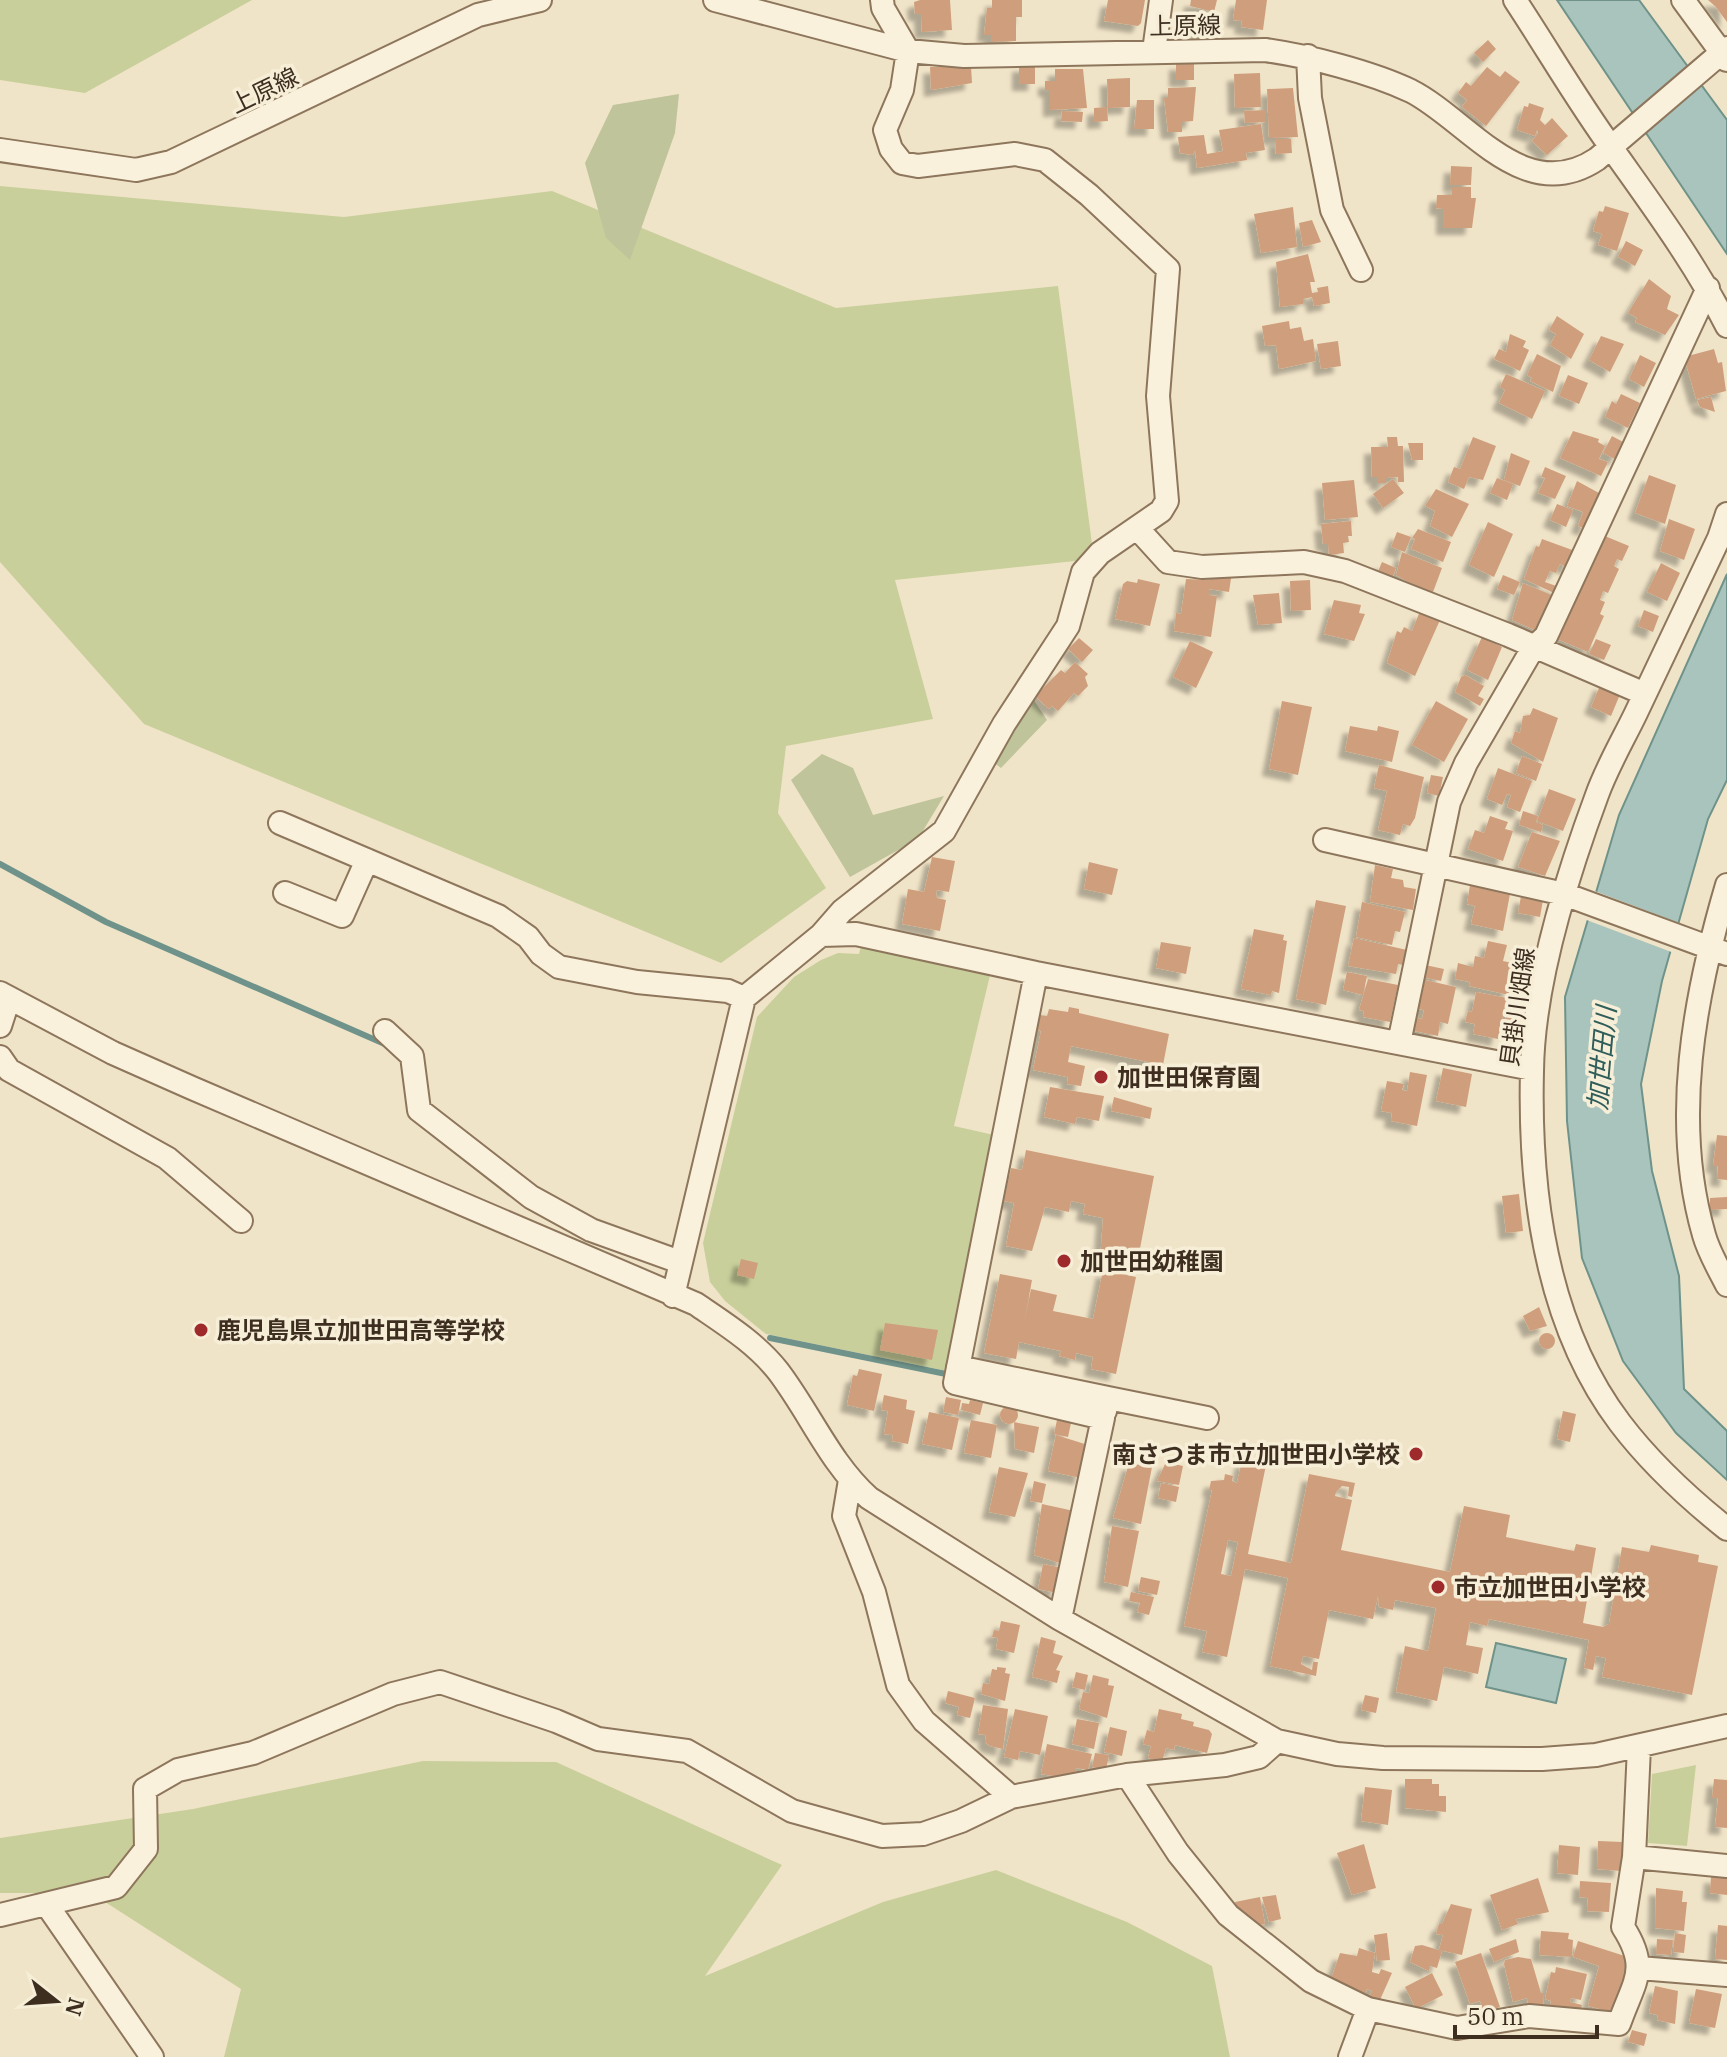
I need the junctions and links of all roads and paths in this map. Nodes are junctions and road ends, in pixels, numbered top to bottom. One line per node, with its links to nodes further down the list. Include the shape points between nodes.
1 (540, 0): 12 (street, 上原線, via 478,15 171,162 136,170)
2 (715, 0): 7 (street, 上原線)
3 (882, 0): 7 (street)
4 (1161, 0): 8 (street)
5 (1515, 0): 11 (street)
6 (1683, 0): 10 (street)
7 (908, 51): 8 (street, 上原線, via 964,56); 17 (street, via 902,90 885,130 902,163 910,167 1015,154 1045,160 1168,269 1158,396 1167,501)
8 (1154, 51): 9 (street, 上原線, via 1265,50)
9 (1308, 56): 11 (street, 上原線, via 1413,93 1489,151 1525,168 1579,171); 13 (street, via 1310,98 1332,210)
10 (1722, 56): 11 (street, 上原線)
11 (1610, 138): 14 (street)
12 (0, 150)
13 (1361, 270)
14 (1708, 288): 15 (street); 18 (street, via 1546,636)
15 (1727, 326)
16 (1727, 514): 19 (street, 貝掛川畑線)
17 (1138, 529): 18 (street, via 1168,562 1202,567 1304,562 1345,571); 27 (street, via 1100,553 1083,572 1068,626 1004,724 944,831 842,911)
18 (1533, 648): 19 (street); 23 (street, via 1466,763 1449,802)
19 (1645, 694): 26 (street, 貝掛川畑線, via 1598,793)
20 (280, 823): 22 (street)
21 (1325, 840): 23 (street)
22 (367, 860): 25 (street, via 342,916); 31 (street, via 498,916 559,967 728,991)
23 (1434, 864): 26 (street); 34 (street)
24 (1727, 885): 28 (street)
25 (285, 893)
26 (1570, 896): 28 (street); 36 (street, 貝掛川畑線, via 1550,955)
27 (821, 935): 29 (street, via 856,934); 31 (street)
28 (1711, 948): 38 (street, via 1687,1098 1694,1189)
29 (1036, 973): 34 (street); 42 (street, via 957,1373)
30 (5, 996): 32 (street); 41 (street, via 179,1082)
31 (744, 998): 39 (street)
32 (0, 1026)
33 (385, 1031): 39 (street, via 412,1056 419,1110 531,1197 591,1230)
34 (1399, 1043): 36 (street)
35 (0, 1057): 37 (street, via 9,1070 167,1158)
36 (1532, 1069): 45 (street, 貝掛川畑線, via 1536,1174 1547,1256 1588,1372 1654,1465)
37 (241, 1221)
38 (1716, 1238): 40 (street)
39 (680, 1262): 41 (street)
40 (1727, 1285)
41 (673, 1296): 44 (street, via 696,1304 751,1343 777,1371)
42 (1106, 1408): 43 (street); 46 (street)
43 (1207, 1418)
44 (850, 1480): 46 (street, via 917,1531); 51 (street, via 844,1516 874,1592 898,1685 924,1721)
45 (1727, 1529)
46 (1060, 1619): 48 (street)
47 (1727, 1726): 49 (street)
48 (1277, 1741): 49 (street, via 1337,1754 1422,1759 1542,1759); 50 (street, via 1259,1757 1225,1765)
49 (1639, 1747): 52 (street)
50 (1127, 1775): 51 (street); 58 (street, via 1178,1853 1228,1915 1311,1981)
51 (1011, 1797): 54 (street, via 923,1834 882,1836 792,1811 687,1751 598,1739 440,1682 393,1694 253,1753 178,1770 145,1789 146,1849 116,1887)
52 (1634, 1857): 53 (street); 56 (street, via 1623,1927 1638,1951)
53 (1727, 1866)
54 (47, 1905): 55 (street); 59 (street)
55 (0, 1915)
56 (1639, 1968): 57 (street); 58 (street, via 1619,2024 1529,2016 1457,2028)
57 (1727, 1975)
58 (1368, 2009): 60 (street)
59 (152, 2057)
60 (1350, 2057)

